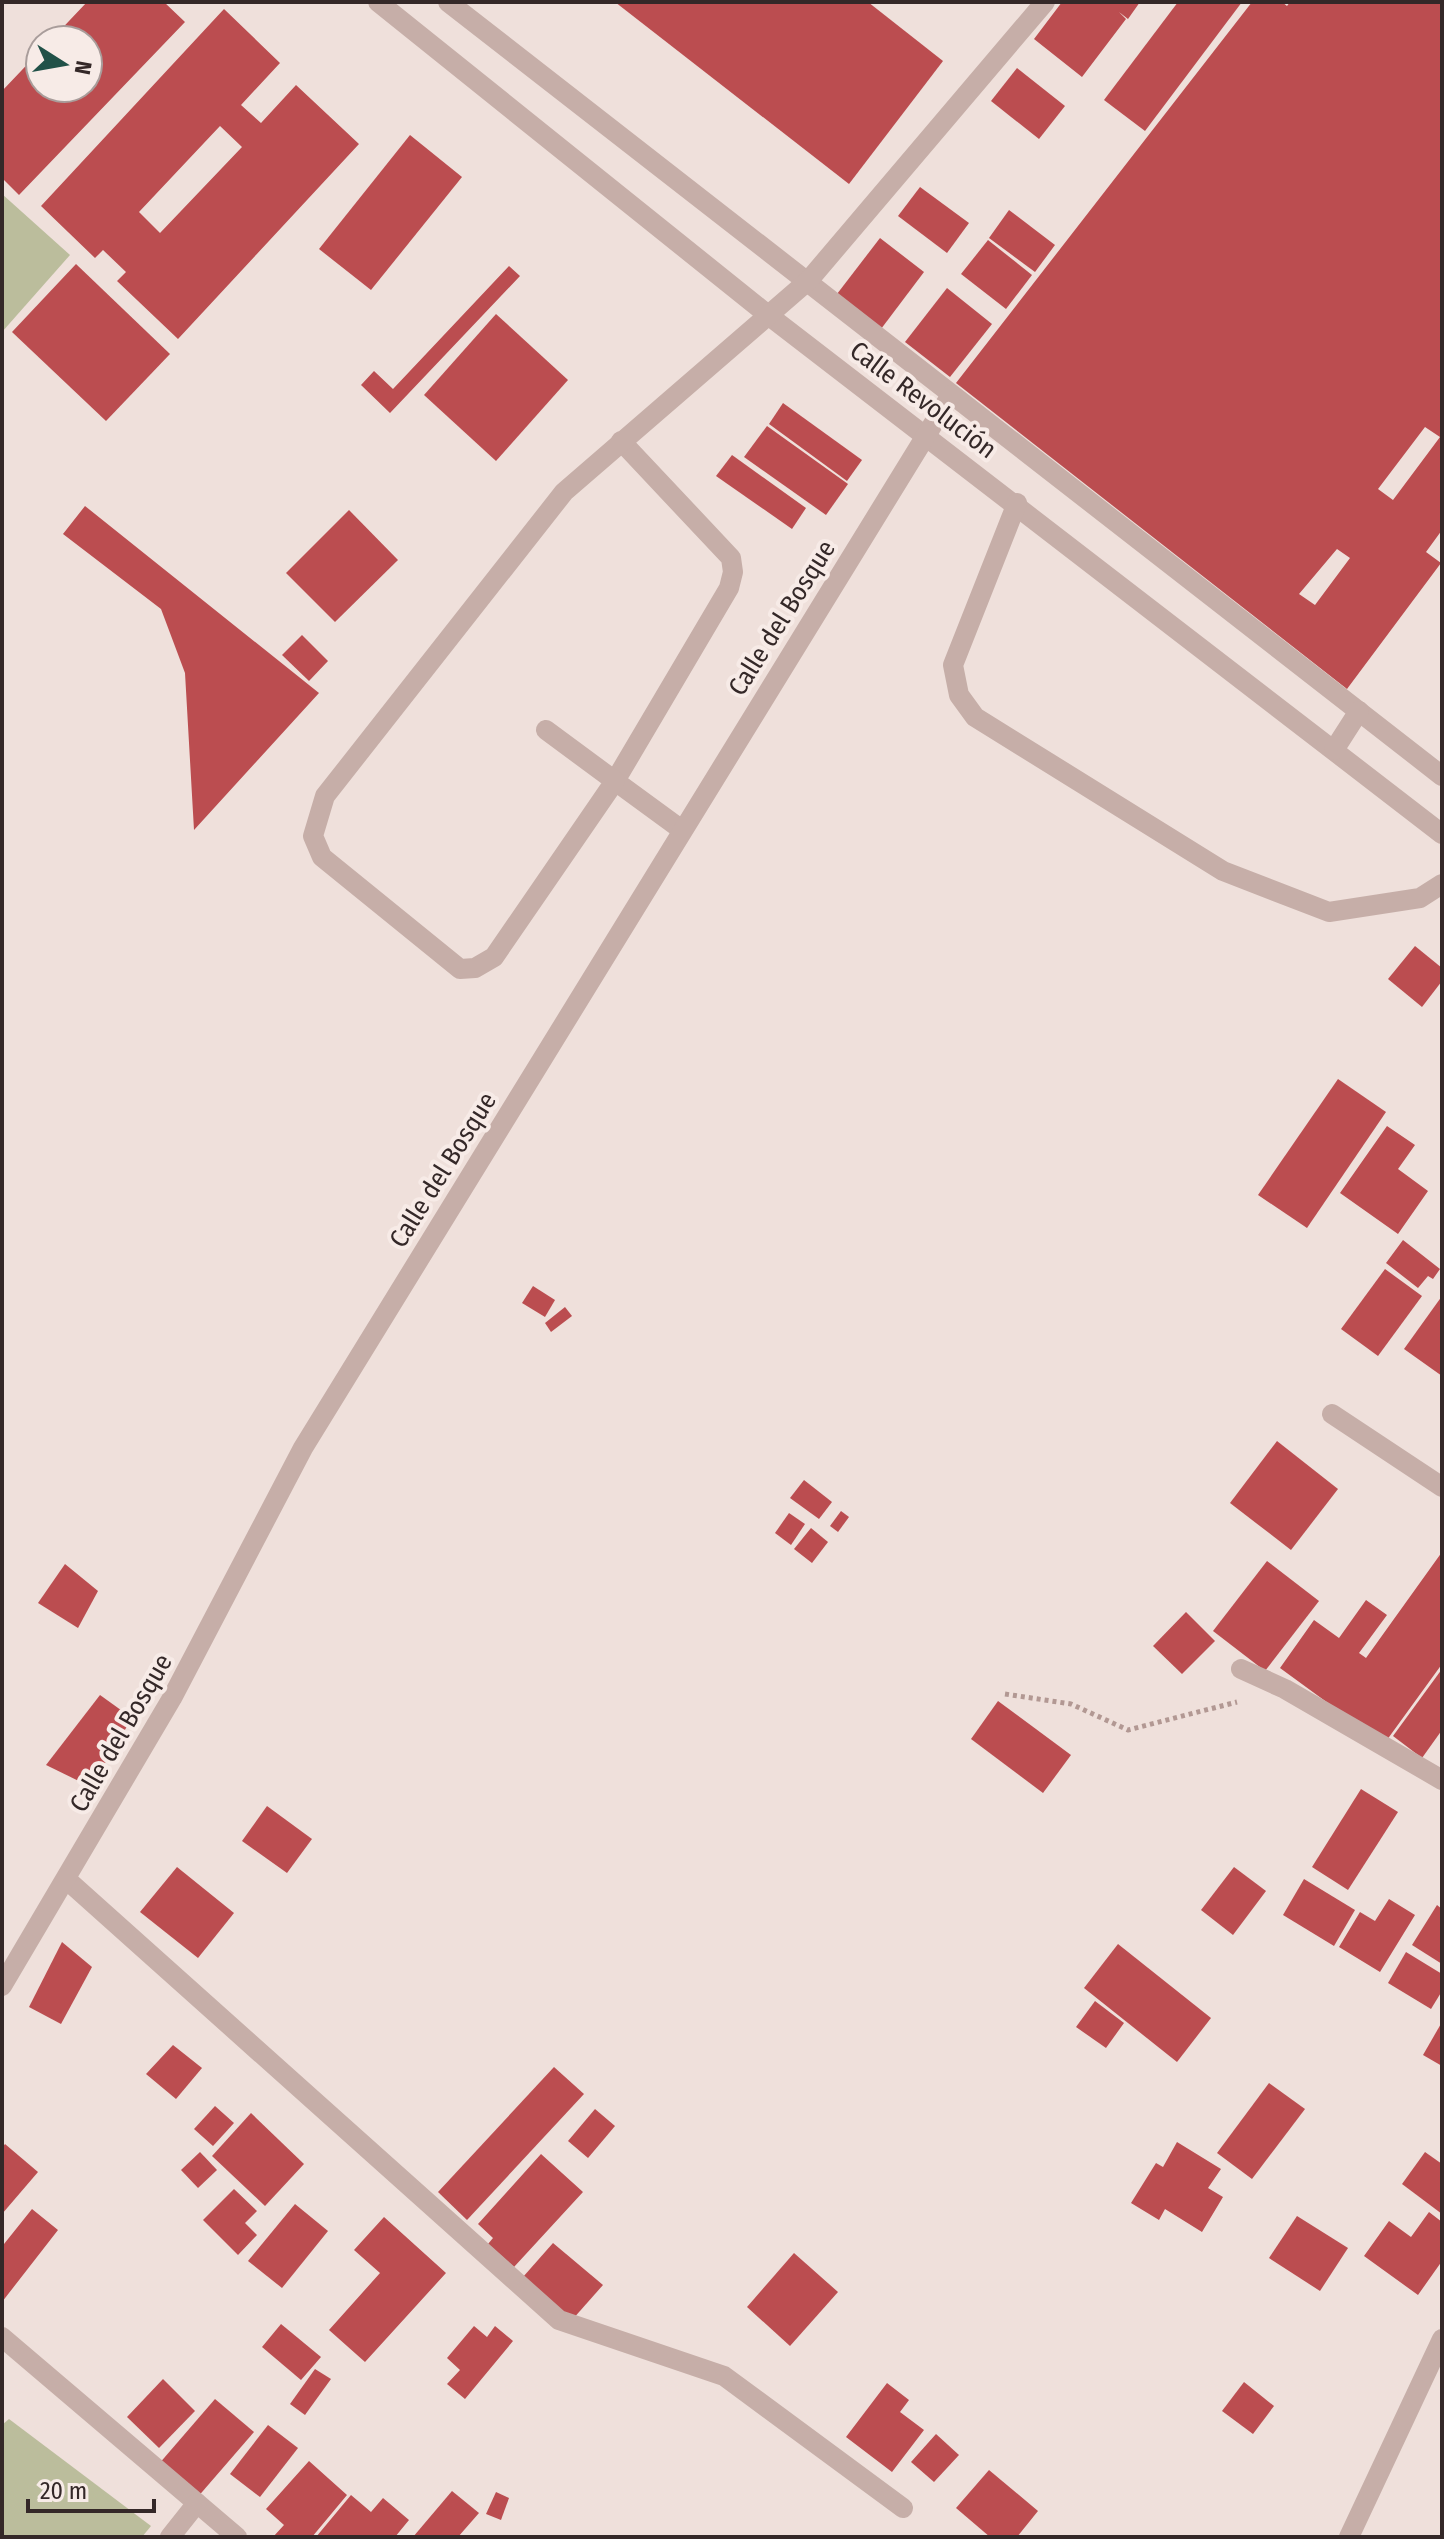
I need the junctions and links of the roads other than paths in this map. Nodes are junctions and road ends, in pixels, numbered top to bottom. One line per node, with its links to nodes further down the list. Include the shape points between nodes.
1 (378, 2): 5 (street, Calle Revolución)
2 (448, 2): 4 (street, Calle Revolución)
3 (1043, 3): 4 (street)
4 (809, 280): 5 (street); 6 (street, Calle Revolución)
5 (768, 315): 7 (street, Calle Revolución); 8 (street)
6 (951, 395): 7 (street, Calle del Bosque); 10 (street, Calle Revolución)
7 (925, 434): 9 (street, Calle Revolución); 15 (street, Calle del Bosque)
8 (621, 441): 14 (street, via 731,558 733,572 729,588); 14 (street, via 564,492 325,796 313,836 322,857 384,910 460,969 475,968 494,957)
9 (1017, 503): 12 (street, Calle Revolución); 17 (street, via 953,665 959,695 975,717 1223,871 1329,912 1420,898)
10 (1359, 711): 12 (street); 13 (street, Calle Revolución)
11 (546, 730): 14 (street)
12 (1334, 750): 16 (street, Calle Revolución)
13 (1442, 776)
14 (615, 781): 15 (street)
15 (682, 830): 22 (street, Calle del Bosque, via 303,1448 172,1698)
16 (1442, 834)
17 (1442, 884)
18 (1332, 1414): 19 (street)
19 (1442, 1487)
20 (1241, 1669): 21 (street)
21 (1442, 1780)
22 (66, 1879): 23 (street, Calle del Bosque); 27 (street, via 559,2320 724,2376)
23 (2, 1986)
24 (2, 2337): 26 (street)
25 (1442, 2339): 30 (street)
26 (197, 2503): 28 (street); 29 (street)
27 (903, 2508)
28 (170, 2537)
29 (237, 2537)
30 (1349, 2537)

